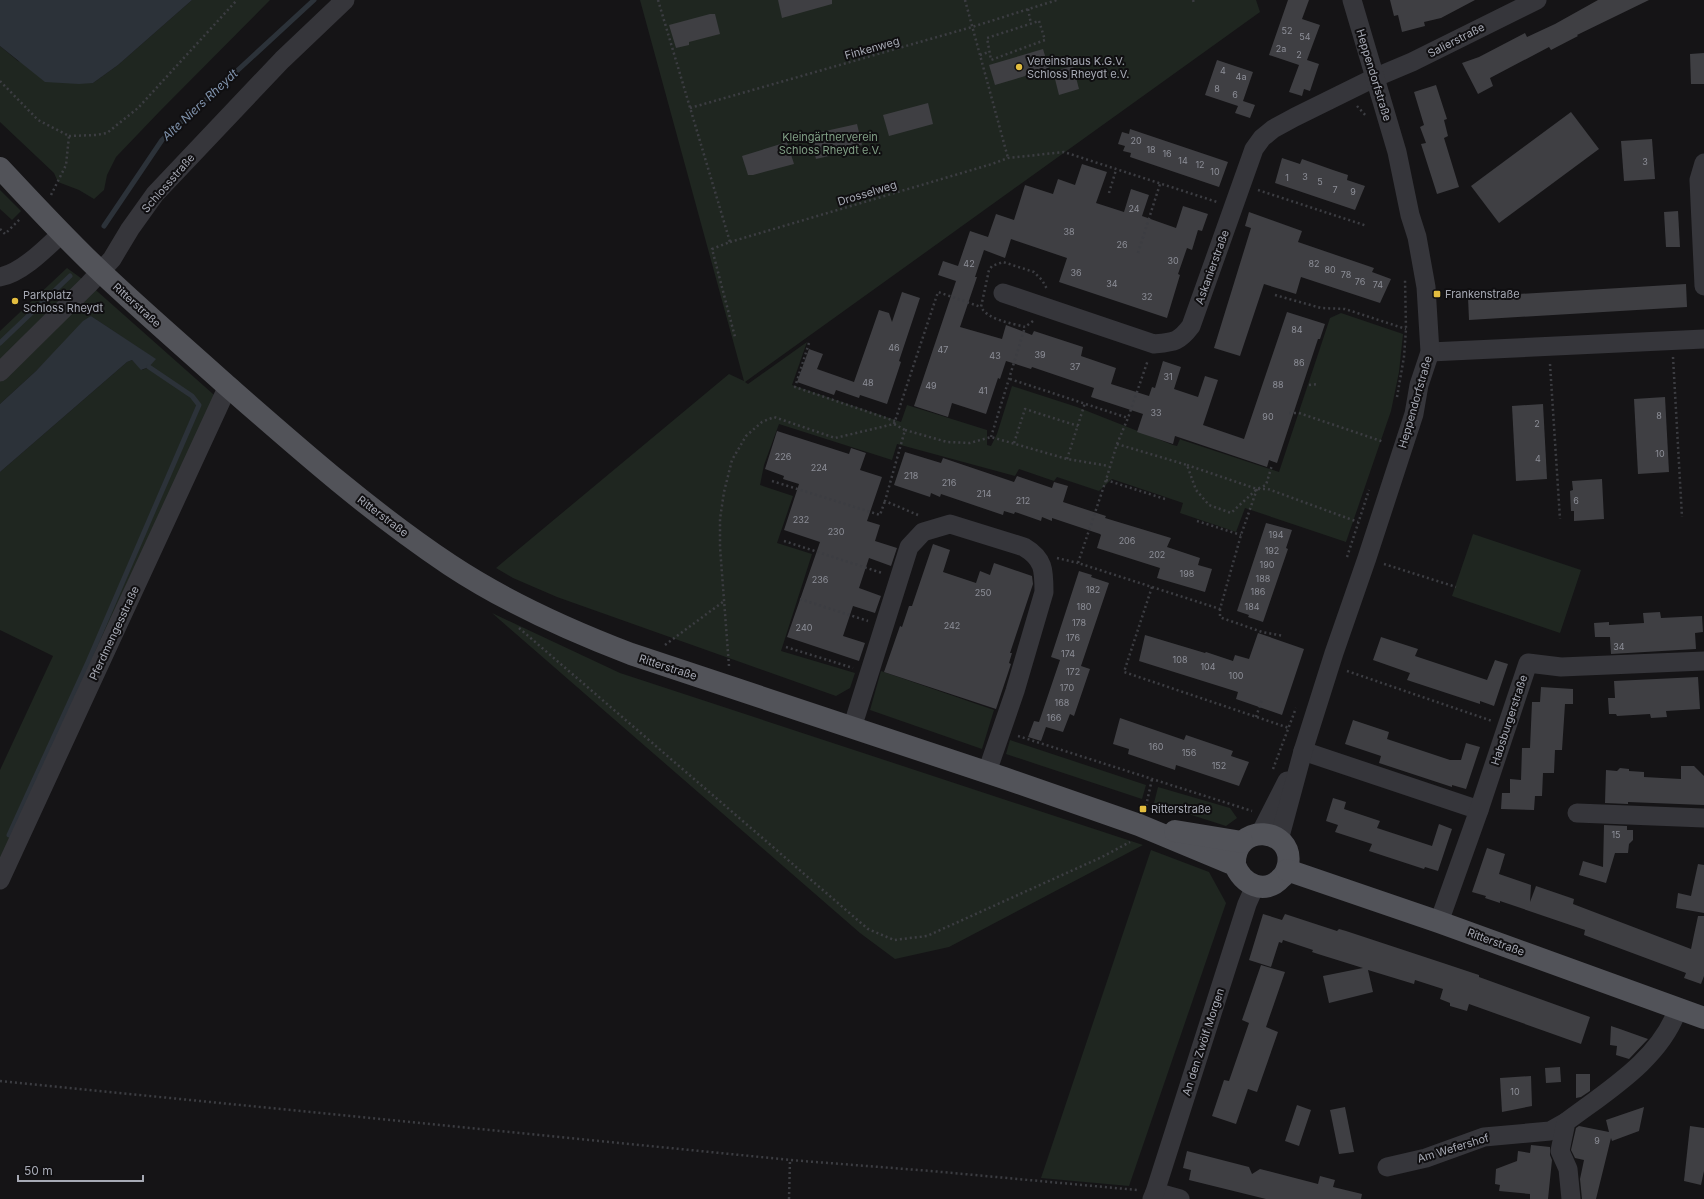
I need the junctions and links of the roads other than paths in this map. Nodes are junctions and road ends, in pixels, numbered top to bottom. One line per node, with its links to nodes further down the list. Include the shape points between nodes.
1 (345, 0): 8 (street, Schlossstraße, via 282,60 155,194)
2 (1352, 0): 4 (street, Heppendorfstraße)
3 (1536, 0): 4 (street, Salierstraße, via 1412,62)
4 (1374, 78): 11 (street, Askanierstraße, via 1295,117 1262,138 1254,149 1191,326 1182,337 1170,343 1154,344); 13 (street, Heppendorfstraße, via 1397,152 1417,237 1426,287)
5 (1704, 163): 10 (street, via 1699,180)
6 (0, 168): 7 (main road, Ritterstraße)
7 (62, 233): 8 (main road, Ritterstraße); 9 (street, via 41,253)
8 (106, 265): 14 (street, Schlossstraße); 15 (main road, Ritterstraße)
9 (3, 280)
10 (1704, 286)
11 (1003, 293)
12 (1704, 339): 13 (street)
13 (1430, 352): 18 (street, Heppendorfstraße, via 1419,384 1414,414)
14 (0, 372)
15 (228, 386): 17 (main road, Ritterstraße, via 324,471 406,534 452,566 505,597 597,642); 25 (street, Pferdmengesstraße)
16 (1704, 660): 20 (street, Habsburgerstraße, via 1561,667 1528,663)
17 (852, 728): 19 (main road, Ritterstraße); 19 (street, via 909,547 915,539 923,532 950,524 1024,548 1034,553 1041,562 1044,592 1015,691)
18 (1303, 751): 20 (street); 24 (street, Heppendorfstraße)
19 (987, 772): 23 (main road, Ritterstraße)
20 (1479, 810): 30 (street, Habsburgerstraße)
21 (1577, 813): 22 (street)
22 (1704, 818)
23 (1136, 828): 24 (main road, Ritterstraße); 26 (main road, Ritterstraße)
24 (1258, 832): 26 (main road, via 1237,850); 27 (main road, via 1286,849 1289,859)
25 (6, 850): 28 (street, Pferdmengesstraße)
26 (1235, 865): 29 (main road, via 1242,878)
27 (1287, 870): 29 (main road, via 1274,884); 30 (main road, Ritterstraße)
28 (0, 880)
29 (1255, 886): 35 (street, An den Zwölf Morgen)
30 (1439, 922): 31 (main road, Ritterstraße)
31 (1678, 1008): 32 (main road, Ritterstraße); 33 (street, Am Wefershof, via 1670,1029 1648,1055 1626,1077)
32 (1703, 1012)
33 (1566, 1122): 34 (street, Am Wefershof, via 1550,1131 1484,1136 1426,1158); 37 (street, via 1560,1151 1568,1169)
34 (1387, 1167)
35 (1153, 1196): 36 (street)
36 (1180, 1199)
37 (1571, 1199)

